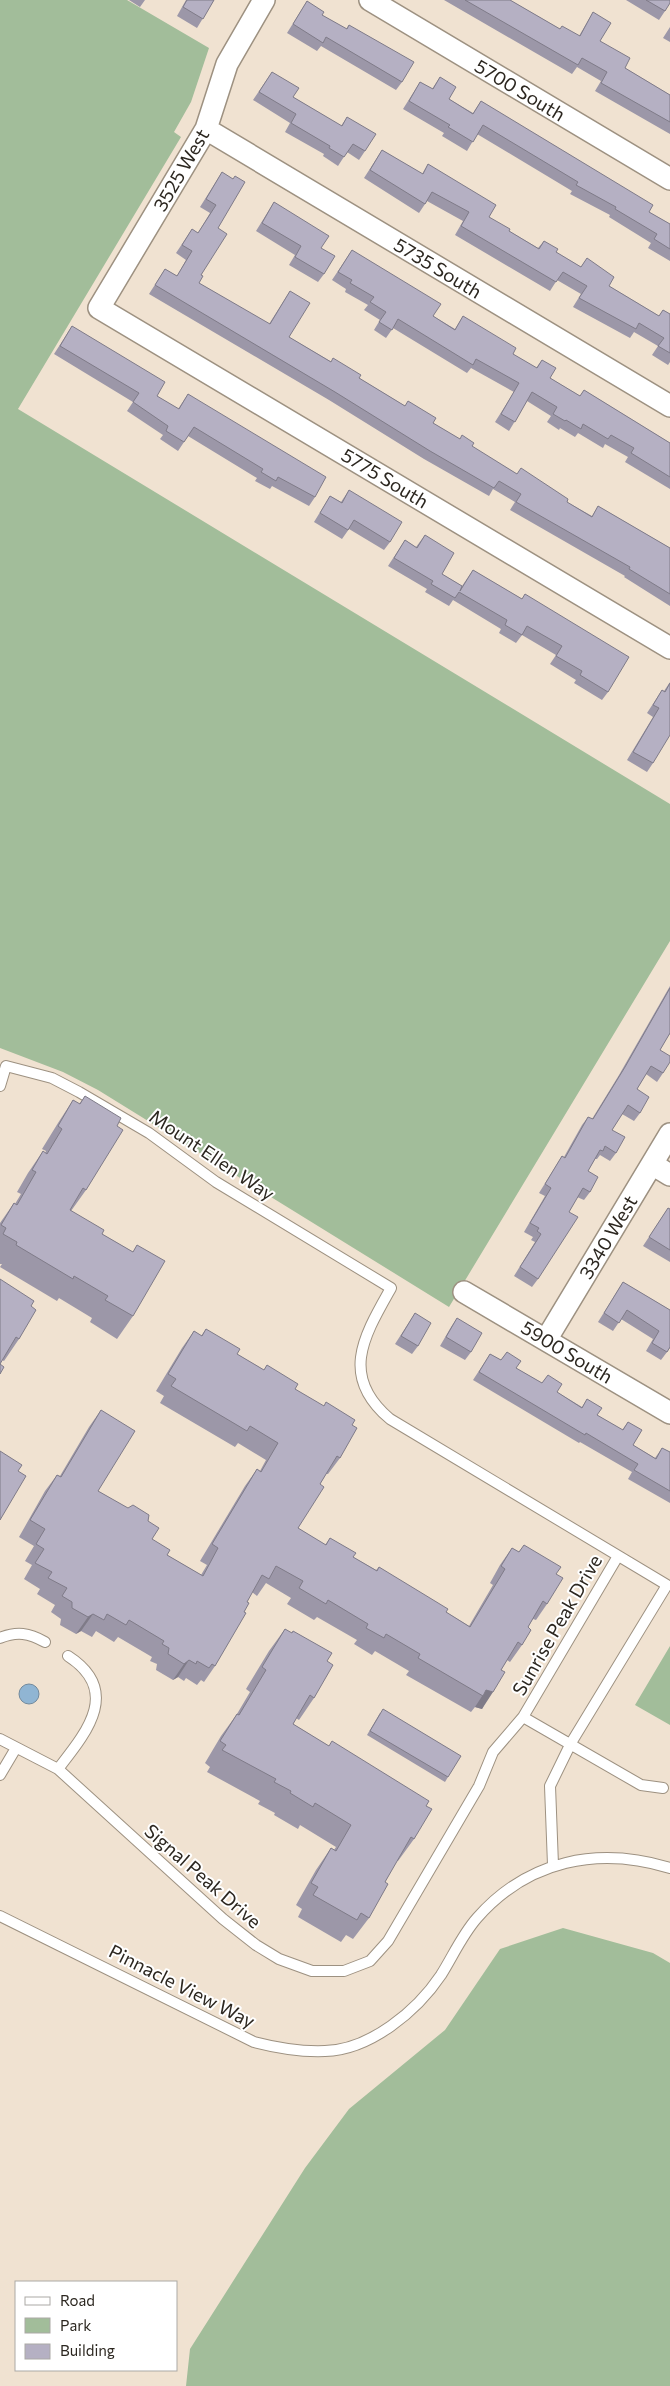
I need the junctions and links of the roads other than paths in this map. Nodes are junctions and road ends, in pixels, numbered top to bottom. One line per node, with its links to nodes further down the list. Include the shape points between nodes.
1 (264, 0): 3 (street, 3525 West, via 227,64)
2 (370, 0): 4 (street, 5700 South)
3 (206, 129): 5 (street, 3525 West); 6 (street, 5735 South)
4 (670, 180)
5 (99, 308): 7 (street, 5775 South)
6 (670, 406)
7 (670, 648)
8 (0, 1086): 11 (lane, Mount Ellen Way, via 6,1066 52,1078 80,1092 149,1134 216,1182)
9 (670, 1134): 10 (street, 3340 West)
10 (661, 1170): 13 (street, 3340 West)
11 (391, 1288): 15 (lane, Sunrise Peak Drive, via 365,1336 360,1357 364,1387 374,1405 390,1419)
12 (464, 1292): 13 (street, 5900 South)
13 (546, 1340): 14 (street, 5900 South)
14 (670, 1413)
15 (618, 1556): 19 (lane, Sunrise Peak Drive); 21 (lane, via 667,1585)
16 (0, 1638): 17 (lane, via 16,1632)
17 (45, 1642)
18 (68, 1656): 23 (lane, via 86,1672 96,1696 96,1705 83,1736)
19 (524, 1717): 21 (lane); 29 (lane, Sunrise Peak Drive, via 493,1752 479,1786 382,1949 370,1961)
20 (0, 1739): 22 (lane, Signal Peak Drive)
21 (571, 1743): 25 (lane, via 641,1784); 26 (lane, via 550,1786)
22 (16, 1748): 23 (lane, Signal Peak Drive); 24 (lane)
23 (58, 1769): 29 (lane, Signal Peak Drive, via 223,1919 256,1944 301,1968)
24 (0, 1775)
25 (663, 1788)
26 (553, 1865): 27 (lane, Pinnacle View Way, via 610,1857 643,1860); 28 (lane, Pinnacle View Way, via 520,1882 482,1913 421,2002 398,2022 353,2046 326,2051 288,2050 254,2042)
27 (670, 1868)
28 (0, 1916)
29 (344, 1971)

